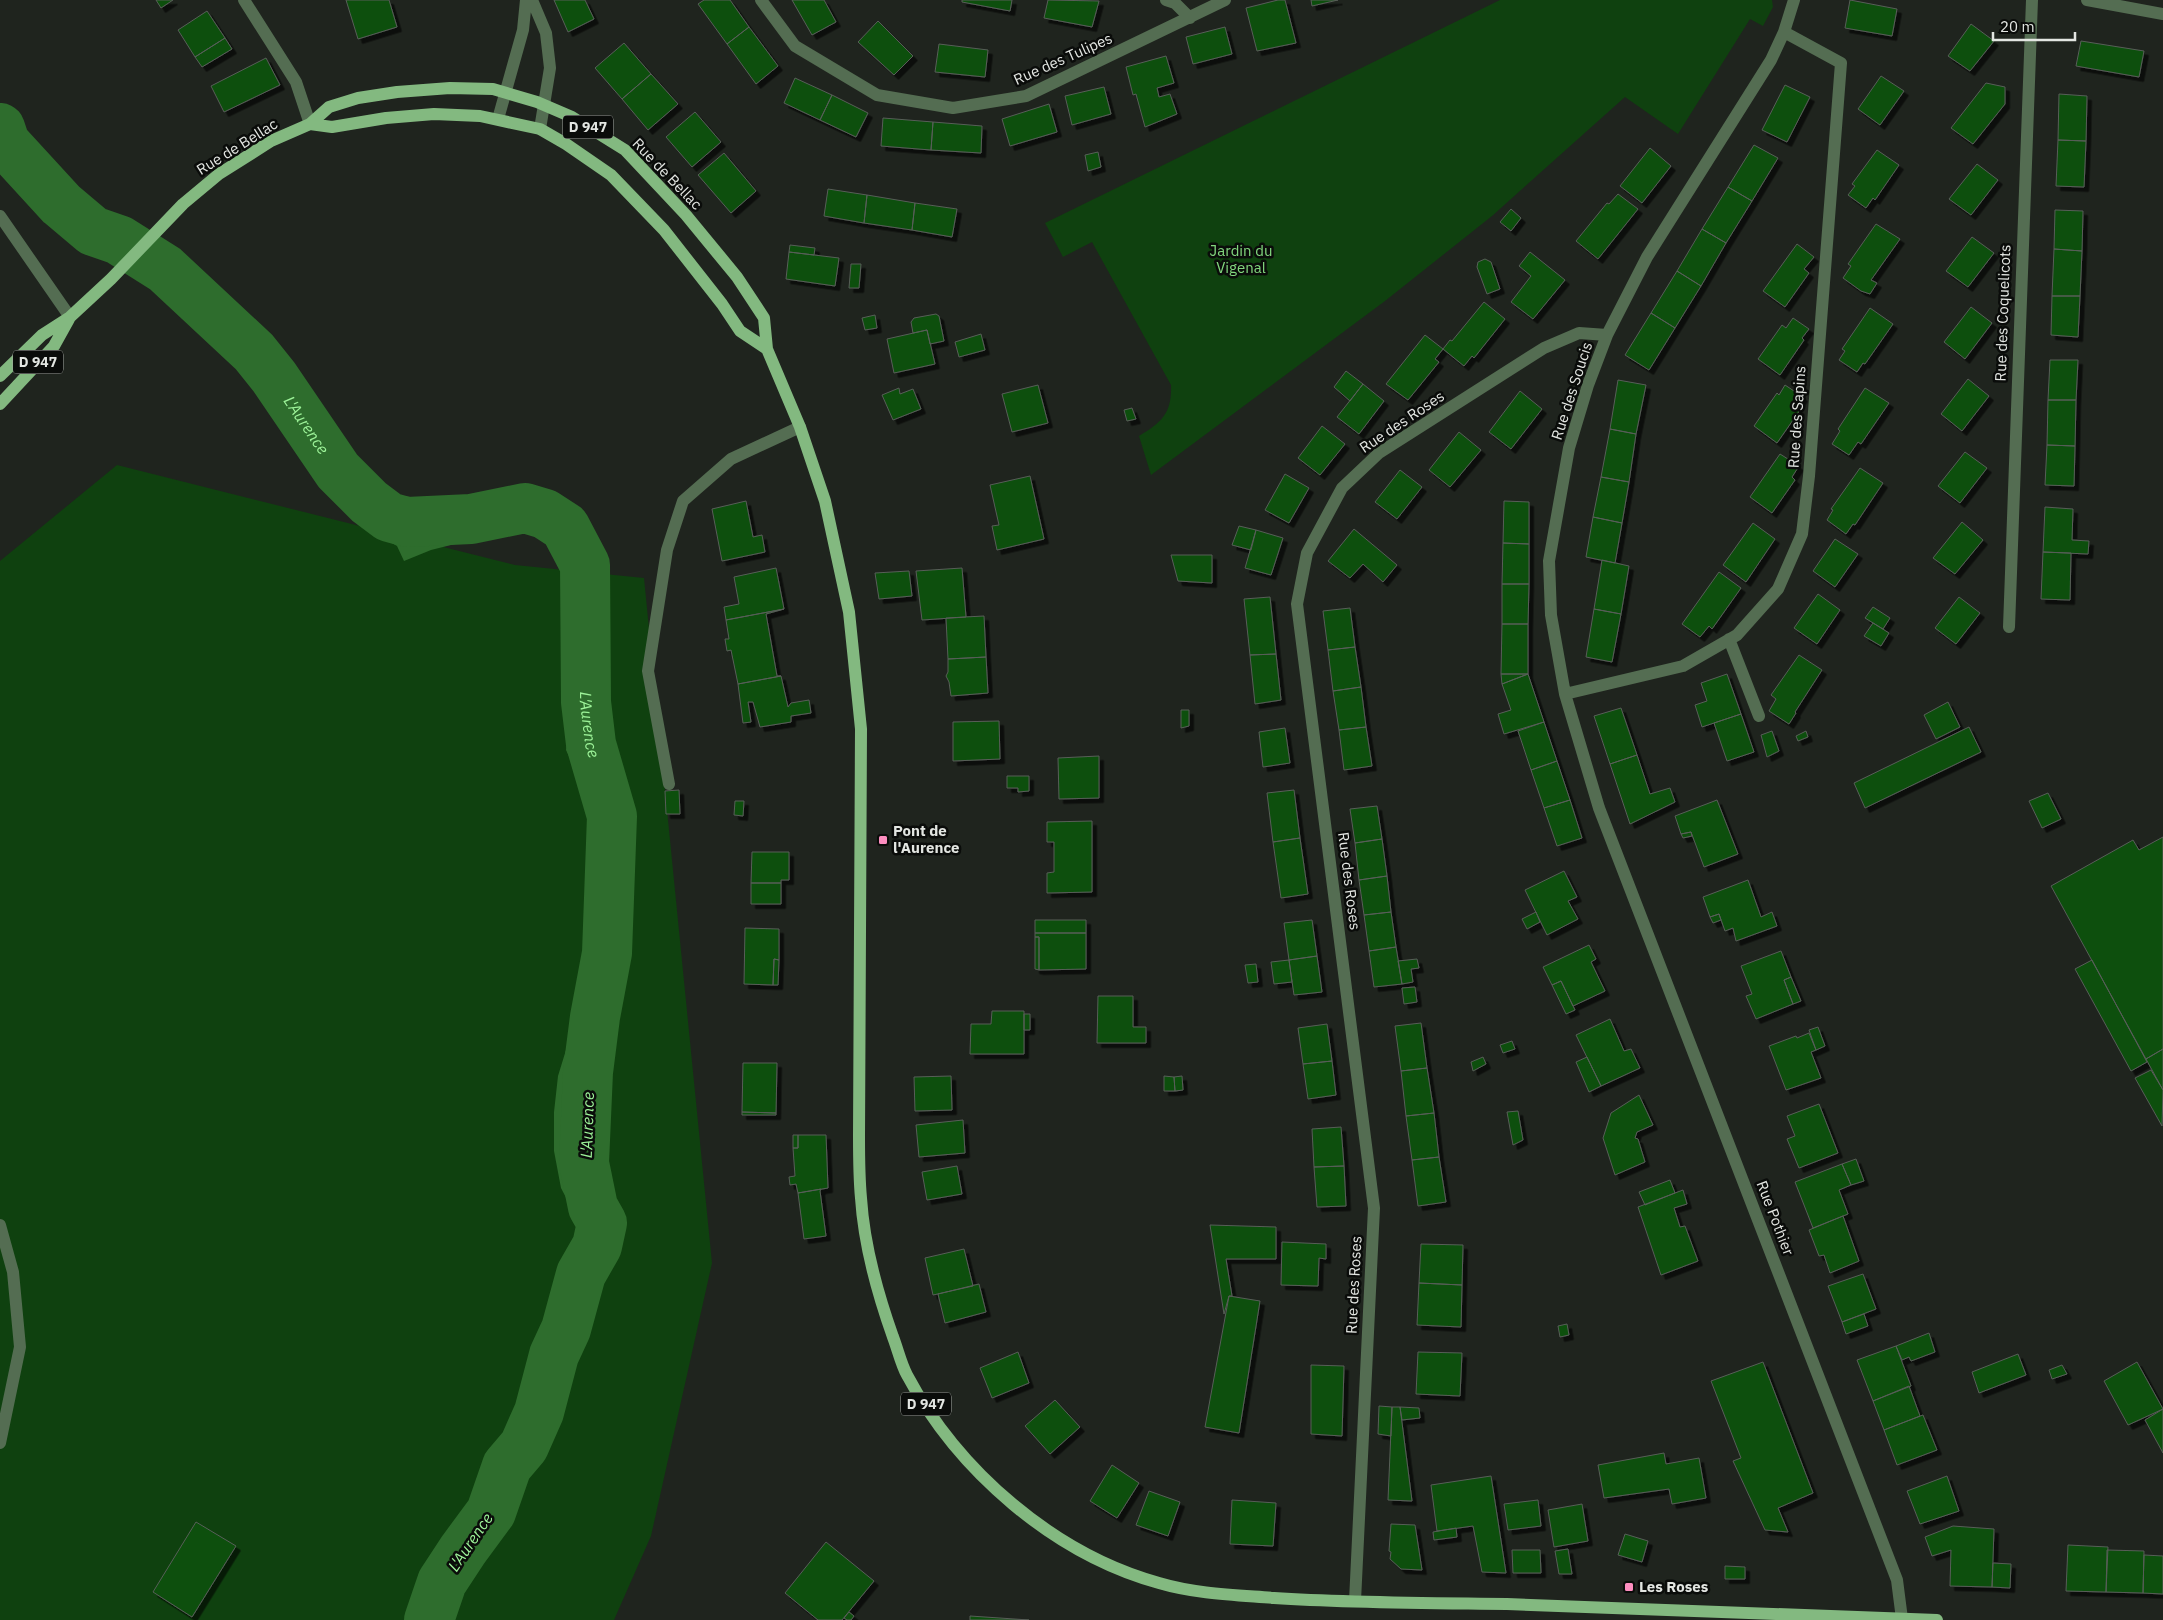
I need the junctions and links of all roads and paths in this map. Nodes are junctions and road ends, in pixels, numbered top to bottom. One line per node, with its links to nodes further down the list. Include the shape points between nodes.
1 (244, 0): 16 (street, via 296,82)
2 (526, 0): 13 (street, via 523,30)
3 (532, 0): 14 (street, via 546,32 550,68)
4 (761, 0): 11 (street, Rue des Tulipes, via 795,46 877,95 953,108 1026,96)
5 (1166, 0): 11 (street, via 1175,3)
6 (1225, 0): 11 (street, Rue des Tulipes)
7 (1794, 0): 12 (street, Rue des Soucis)
8 (2032, 0): 25 (street, Rue des Coquelicots)
9 (2088, 0): 10 (street)
10 (2163, 14)
11 (1190, 18)
12 (1784, 32): 20 (street, Rue des Soucis, via 1771,60 1647,257); 26 (street, Rue des Sapins, via 1841,63 1809,476 1802,534 1778,589)
13 (505, 93): 14 (main road, Rue de Bellac / D 947); 15 (street); 16 (main road, Rue de Bellac / D 947, via 493,89 450,88 358,98 329,106)
14 (544, 105): 17 (street); 21 (main road, Rue de Bellac / D 947, via 572,117 624,150 686,215 737,277 764,318)
15 (498, 119): 16 (main road, Rue de Bellac / D 947, via 434,114 332,127); 17 (main road, Rue de Bellac / D 947)
16 (310, 124): 19 (main road, Rue de Bellac / D 947, via 271,141 219,174 183,204)
17 (540, 129): 21 (main road, D 947, via 597,165 632,196 664,230 740,331)
18 (0, 216): 19 (street)
19 (70, 317): 22 (main road, D 947, via 42,335); 23 (main road, D 947, via 54,346)
20 (1607, 335): 27 (street, Rue des Soucis, via 1570,448 1549,561 1551,616); 33 (street, Rue des Roses, via 1579,332 1544,348 1379,453 1342,488 1307,554 1298,604 1374,1208)
21 (767, 349): 24 (main road, D 947)
22 (0, 376)
23 (0, 404)
24 (800, 427): 29 (street, via 731,459 683,501 667,550 648,671); 33 (main road, D 947, via 825,501 856,669 861,739 861,1201 869,1259 880,1301 907,1374 953,1446 992,1487 1059,1537 1108,1564 1160,1584 1223,1595)
25 (2009, 627)
26 (1730, 639): 27 (street, Rue des Sapins, via 1683,666); 28 (street)
27 (1564, 694): 30 (street, Rue des Soucis, via 1594,793)
28 (1759, 716)
29 (669, 784)
30 (1610, 832): 35 (street, Rue Pothier, via 1897,1580)
31 (0, 1225): 32 (street, via 13,1272 20,1347)
32 (0, 1443)
33 (1355, 1601): 34 (main road, D 947)
34 (1702, 1615): 35 (main road, D 947)
35 (1902, 1619): 36 (main road, D 947)
36 (1937, 1620)

